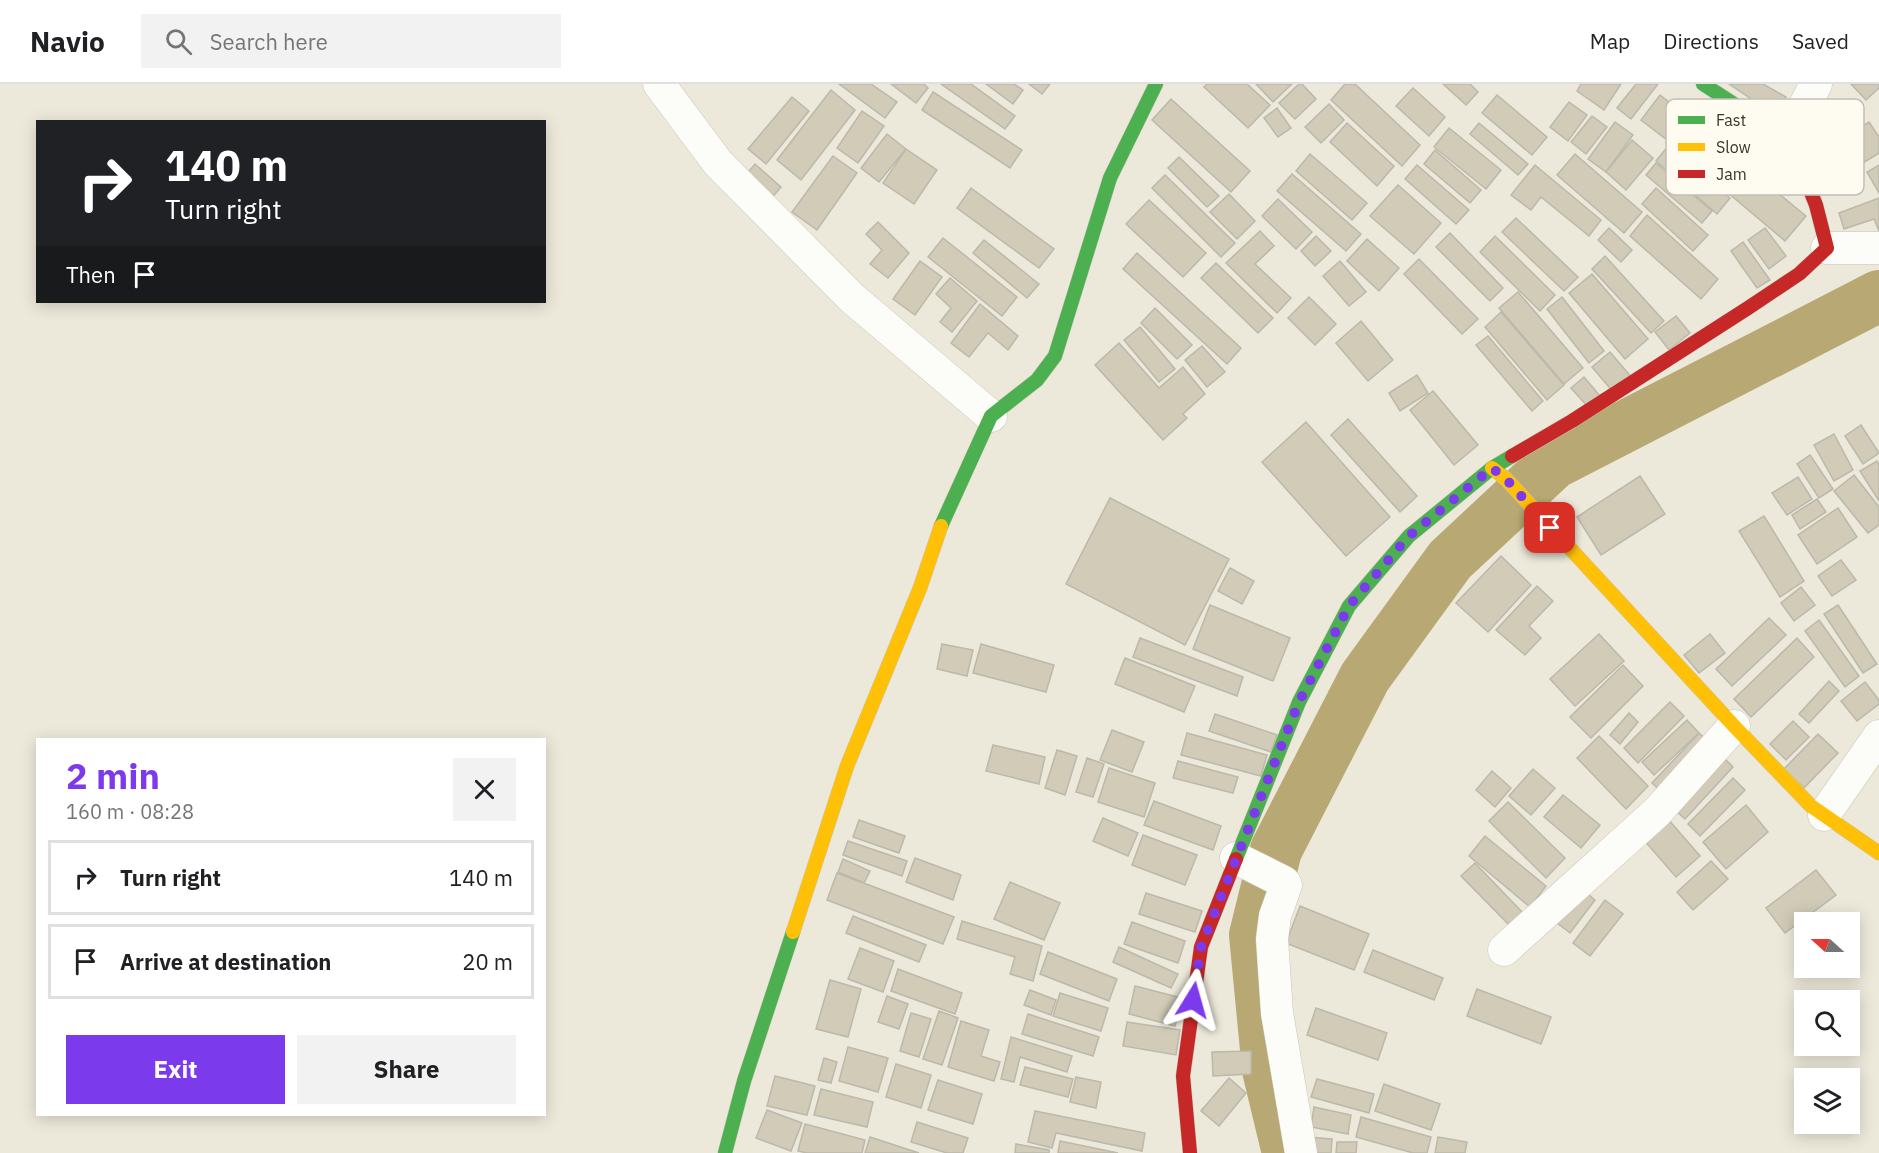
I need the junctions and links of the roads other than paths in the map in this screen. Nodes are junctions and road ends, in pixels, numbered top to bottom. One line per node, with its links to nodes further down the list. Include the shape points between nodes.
1 (659, 84): 10 (street, via 718,163 852,298)
2 (1156, 84): 10 (street, via 1110,178 1055,356 1037,380)
3 (1703, 84): 5 (street)
4 (1816, 84): 6 (street)
5 (1725, 99)
6 (1808, 99)
7 (1812, 195): 8 (street)
8 (1827, 248): 9 (street); 11 (street, via 1798,274 1748,308)
9 (1879, 248)
10 (991, 416): 18 (street, via 938,534 848,766 744,1081)
11 (1492, 468): 12 (street); 16 (street, via 1409,536 1349,606 1299,702)
12 (1734, 726): 14 (street); 17 (street, via 1657,812)
13 (1879, 736): 14 (street)
14 (1824, 815): 15 (street)
15 (1879, 854)
16 (1243, 862): 19 (street, via 1201,947 1183,1076); 20 (street, via 1284,882 1286,889 1275,915 1272,939 1277,1013)
17 (1504, 950)
18 (725, 1153)
19 (1190, 1153)
20 (1301, 1153)

